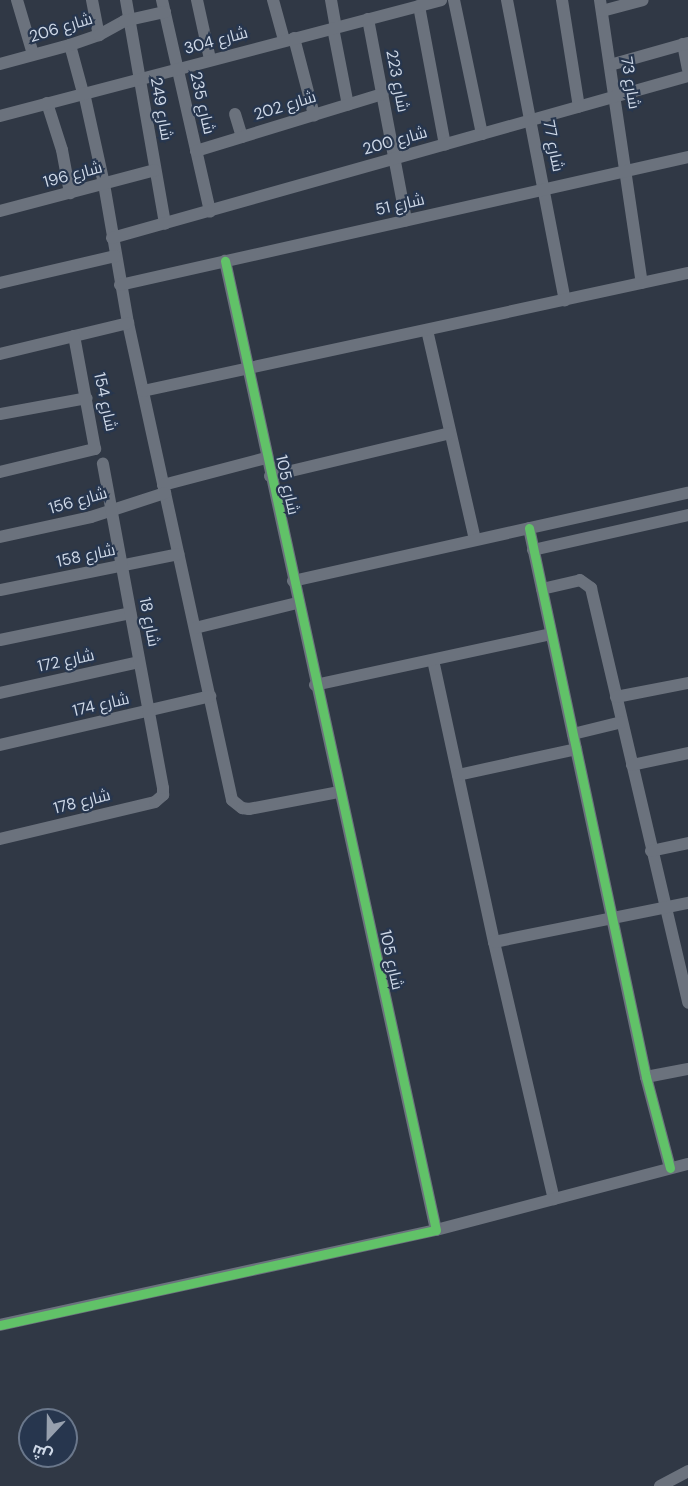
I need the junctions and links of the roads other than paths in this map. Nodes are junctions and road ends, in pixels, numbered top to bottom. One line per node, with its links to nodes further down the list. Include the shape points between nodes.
1 (17, 0): 22 (street)
2 (92, 0): 18 (street)
3 (126, 0): 16 (street, شارع 249)
4 (197, 0): 23 (street)
5 (273, 0): 19 (street)
6 (331, 0): 17 (street)
7 (441, 0): 13 (street, شارع 304)
8 (454, 0): 40 (street)
9 (507, 0): 39 (street, شارع 77)
10 (562, 0): 35 (street)
11 (643, 0): 14 (street)
12 (163, 6): 16 (street, شارع 206); 26 (street, شارع 235)
13 (419, 6): 15 (street, شارع 304); 42 (street)
14 (601, 6): 25 (street, شارع 73)
15 (368, 19): 17 (street, شارع 304); 31 (street, شارع 223)
16 (129, 20): 18 (street, شارع 206); 29 (street, شارع 249)
17 (334, 27): 19 (street, شارع 304); 34 (street)
18 (99, 35): 21 (street, شارع 206)
19 (289, 39): 23 (street, شارع 304); 37 (street)
20 (685, 44): 25 (street); 27 (street)
21 (70, 45): 22 (street, شارع 206); 30 (street)
22 (33, 54): 24 (street, شارع 206)
23 (210, 59): 26 (street, شارع 304)
24 (0, 64)
25 (610, 64): 32 (street, شارع 73)
26 (178, 68): 29 (street, شارع 304); 43 (street, شارع 235)
27 (688, 69)
28 (688, 76): 32 (street, شارع 200)
29 (138, 78): 30 (street, شارع 304); 46 (street, شارع 249)
30 (84, 93): 33 (street, شارع 304); 48 (street)
31 (382, 94): 34 (street, شارع 202); 45 (street, شارع 223)
32 (615, 96): 35 (street, شارع 200); 47 (street, شارع 73)
33 (47, 103): 38 (street, شارع 304); 50 (street)
34 (348, 105): 37 (street, شارع 202)
35 (579, 107): 39 (street, شارع 200)
36 (235, 114): 41 (street)
37 (314, 115): 41 (street, شارع 202)
38 (0, 116)
39 (531, 121): 40 (street, شارع 200); 49 (street, شارع 77)
40 (482, 134): 42 (street, شارع 200)
41 (242, 136): 43 (street, شارع 202)
42 (445, 145): 45 (street, شارع 200)
43 (196, 151): 52 (street, شارع 235)
44 (688, 157): 47 (street, شارع 51)
45 (395, 159): 52 (street, شارع 200); 53 (street, شارع 223)
46 (155, 170): 48 (street, شارع 196); 54 (street, شارع 249)
47 (626, 171): 49 (street, شارع 51); 60 (street, شارع 73)
48 (104, 184): 50 (street, شارع 196); 55 (street)
49 (544, 189): 53 (street, شارع 51); 62 (street, شارع 77)
50 (70, 193): 51 (street, شارع 196)
51 (0, 211)
52 (210, 212): 54 (street, شارع 200)
53 (406, 220): 57 (street, شارع 51)
54 (165, 224): 55 (street, شارع 200)
55 (112, 238): 56 (street)
56 (115, 256): 59 (street); 61 (street)
57 (225, 261): 61 (street, شارع 51); 67 (street, شارع 105)
58 (688, 273): 60 (street)
59 (0, 283)
60 (642, 283): 62 (street)
61 (120, 285): 63 (street)
62 (565, 300): 64 (street)
63 (128, 323): 65 (street); 68 (street)
64 (427, 330): 67 (street); 71 (street)
65 (74, 336): 66 (street); 69 (street, شارع 154)
66 (0, 354)
67 (247, 369): 68 (street); 72 (street, شارع 105)
68 (143, 391): 76 (street)
69 (87, 398): 70 (street); 74 (street, شارع 154, via 97,444 94,450)
70 (0, 414)
71 (450, 433): 75 (street); 82 (street)
72 (266, 458): 75 (street, شارع 105); 76 (street, شارع 156)
73 (103, 463): 78 (street, شارع 18)
74 (0, 472)
75 (270, 476): 86 (street, شارع 105)
76 (164, 489): 78 (street, شارع 156); 84 (street)
77 (688, 494): 80 (street)
78 (111, 509): 81 (street, شارع 156); 85 (street, شارع 18)
79 (688, 515): 83 (street)
80 (529, 528): 82 (street); 83 (street)
81 (0, 537)
82 (475, 540): 86 (street)
83 (534, 550): 87 (street)
84 (178, 554): 85 (street, شارع 158); 91 (street)
85 (121, 565): 88 (street, شارع 158); 90 (street, شارع 18)
86 (293, 581): 89 (street, شارع 105)
87 (542, 589): 92 (street); 100 (street, via 580,580 591,588)
88 (0, 590)
89 (297, 603): 91 (street); 97 (street, شارع 105)
90 (130, 613): 93 (street); 95 (street, شارع 18)
91 (195, 628): 99 (street)
92 (551, 634): 94 (street); 103 (street)
93 (0, 640)
94 (433, 660): 97 (street); 108 (street)
95 (139, 662): 98 (street, شارع 172); 101 (street, شارع 18)
96 (688, 683): 100 (street)
97 (315, 685): 110 (street, شارع 105)
98 (0, 693)
99 (210, 696): 101 (street, شارع 174); 110 (street, via 236,805 249,809)
100 (616, 697): 102 (street)
101 (149, 711): 104 (street, شارع 174); 109 (street, شارع 18)
102 (622, 722): 103 (street); 107 (street)
103 (573, 734): 105 (street)
104 (0, 745)
105 (576, 749): 108 (street); 116 (street)
106 (688, 753): 107 (street)
107 (632, 765): 113 (street)
108 (458, 775): 117 (street)
109 (164, 788): 111 (street, شارع 178, via 163,795 155,801)
110 (339, 792): 124 (street, شارع 105)
111 (0, 839)
112 (688, 843): 113 (street)
113 (651, 851): 115 (street)
114 (688, 903): 115 (street)
115 (664, 908): 116 (street); 118 (street)
116 (612, 918): 117 (street); 120 (street)
117 (494, 942): 123 (street)
118 (688, 1003)
119 (688, 1069): 120 (street)
120 (646, 1077): 122 (street)
121 (688, 1164): 122 (street)
122 (670, 1168): 123 (street)
123 (554, 1199): 124 (street)
124 (436, 1230): 125 (street)
125 (0, 1323)
126 (688, 1471): 127 (street)
127 (660, 1486)

